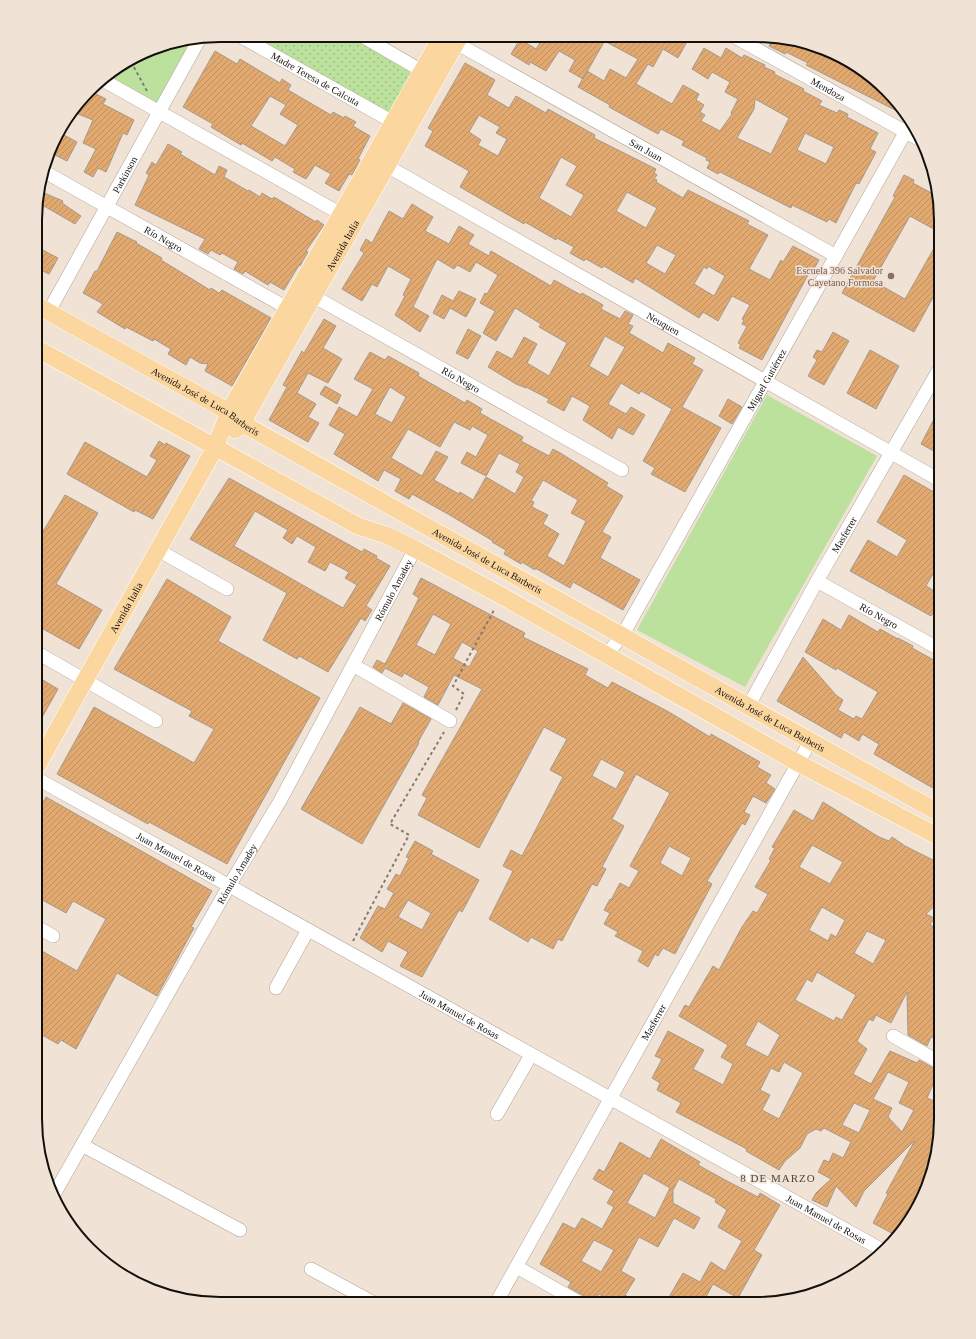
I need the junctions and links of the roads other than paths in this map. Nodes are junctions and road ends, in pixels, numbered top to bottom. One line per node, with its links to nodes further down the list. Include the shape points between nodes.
1 (250, 42): 10 (street, Madre Teresa de Calcuta)
2 (372, 42): 7 (street)
3 (450, 42): 7 (main road, Avenida Italia)
4 (459, 42): 16 (street, San Juan)
5 (745, 42): 11 (street, Mendoza)
6 (197, 44): 9 (street, Parkinson)
7 (429, 75): 10 (main road, Avenida Italia); 12 (main road, Avenida Italia)
8 (107, 83): 9 (street)
9 (159, 113): 14 (street, Parkinson); 15 (street)
10 (393, 122): 15 (main road, Avenida Italia)
11 (908, 128): 16 (street, Miguel Gutiérrez)
12 (387, 166): 17 (main road, Avenida Italia); 22 (street, Neuquen)
13 (48, 174): 14 (street, Río Negro)
14 (106, 207): 18 (street, Parkinson); 19 (street, Río Negro)
15 (341, 214): 17 (main road, Avenida Italia)
16 (836, 256): 22 (street, Miguel Gutiérrez)
17 (306, 293): 19 (main road, Avenida Italia); 27 (street, Río Negro)
18 (43, 308): 23 (main road, Avenida José de Luca Barberis)
19 (295, 313): 23 (main road, Avenida Italia); 24 (main road, Avenida Italia)
20 (42, 351): 25 (main road)
21 (934, 378): 26 (street, Masferrer)
22 (766, 380): 26 (street, Neuquen); 33 (street, Miguel Gutiérrez)
23 (229, 412): 24 (main road, Avenida José de Luca Barberis); 25 (main road, Avenida Italia)
24 (242, 423): 25 (main road, Avenida Italia); 33 (main road, Avenida José de Luca Barberis)
25 (215, 448): 29 (main road, via 358,526 386,535); 30 (main road, Avenida Italia)
26 (892, 452): 28 (street, Neuquen); 31 (street, Masferrer)
27 (622, 470)
28 (934, 477)
29 (415, 549): 35 (main road); 37 (street, Rómulo Amadey)
30 (158, 550): 32 (street); 38 (main road, Avenida Italia)
31 (817, 581): 34 (street, Río Negro); 39 (street, Masferrer)
32 (227, 589)
33 (622, 636): 35 (street, Miguel Gutiérrez); 39 (main road, Avenida José de Luca Barberis)
34 (934, 646)
35 (606, 655): 44 (main road)
36 (42, 656): 38 (street)
37 (353, 665): 41 (street); 48 (street, Rómulo Amadey, via 280,801)
38 (84, 680): 40 (street); 43 (main road, Avenida Italia)
39 (749, 705): 42 (main road, Avenida José de Luca Barberis)
40 (156, 721)
41 (450, 721)
42 (811, 740): 44 (street, Masferrer); 46 (main road, Avenida José de Luca Barberis)
43 (42, 757)
44 (798, 763): 47 (main road); 56 (street, Masferrer)
45 (42, 781): 48 (street, Juan Manuel de Rosas)
46 (934, 810)
47 (934, 834)
48 (229, 886): 50 (street, Juan Manuel de Rosas); 58 (street, Rómulo Amadey)
49 (42, 930): 51 (street)
50 (308, 930): 52 (street); 54 (street, Juan Manuel de Rosas)
51 (53, 936)
52 (276, 988)
53 (893, 1036): 55 (street)
54 (531, 1055): 56 (street, Juan Manuel de Rosas); 57 (street)
55 (934, 1059)
56 (610, 1099): 61 (street, Juan Manuel de Rosas); 62 (street, Masferrer)
57 (497, 1114)
58 (82, 1145): 59 (street, Rómulo Amadey); 60 (street)
59 (57, 1189)
60 (240, 1230)
61 (878, 1249)
62 (516, 1267): 65 (street, Masferrer); 66 (street)
63 (311, 1269): 64 (street)
64 (363, 1297)
65 (499, 1297)
66 (570, 1297)

